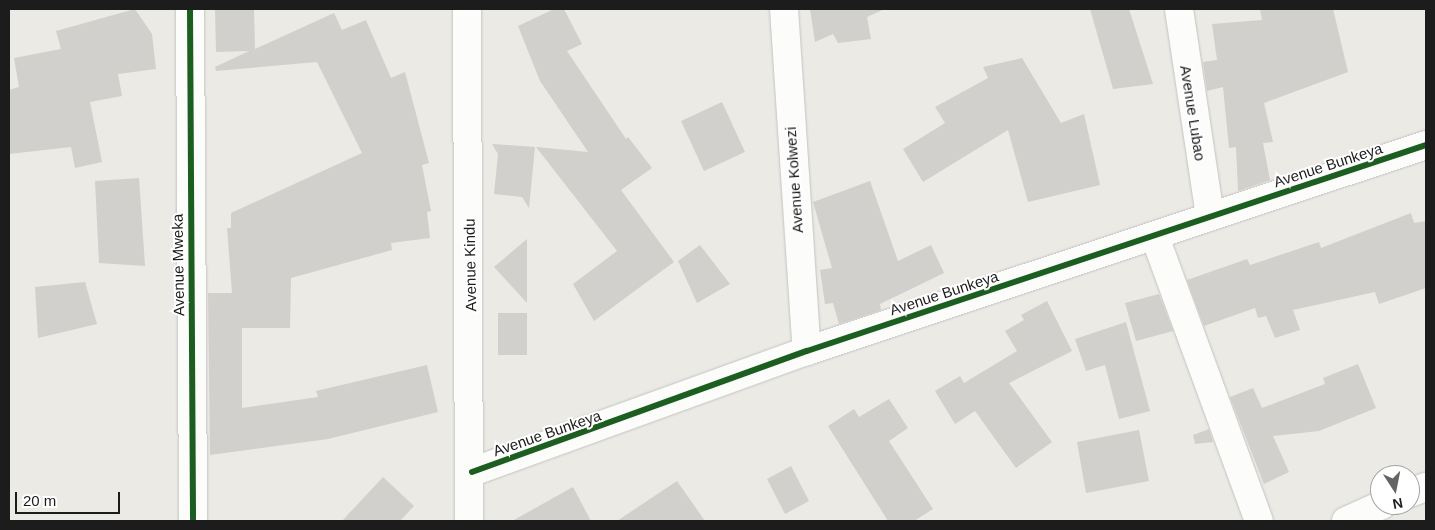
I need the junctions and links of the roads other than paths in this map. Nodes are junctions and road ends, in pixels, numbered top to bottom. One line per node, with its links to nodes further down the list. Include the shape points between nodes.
1 (190, 9): 11 (street, Avenue Mweka)
2 (467, 9): 9 (street, Avenue Kindu)
3 (784, 9): 8 (street, Avenue Kolwezi)
4 (1179, 9): 6 (street, Avenue Lubao)
5 (1426, 146): 6 (street, Avenue Bunkeya)
6 (1210, 216): 7 (street, Avenue Bunkeya)
7 (1155, 237): 8 (street, Avenue Bunkeya); 13 (street)
8 (807, 352): 9 (street, Avenue Bunkeya)
9 (472, 472): 12 (street, Avenue Kindu)
10 (1370, 510): 14 (street)
11 (193, 521)
12 (469, 521)
13 (1259, 521)
14 (1346, 521)

